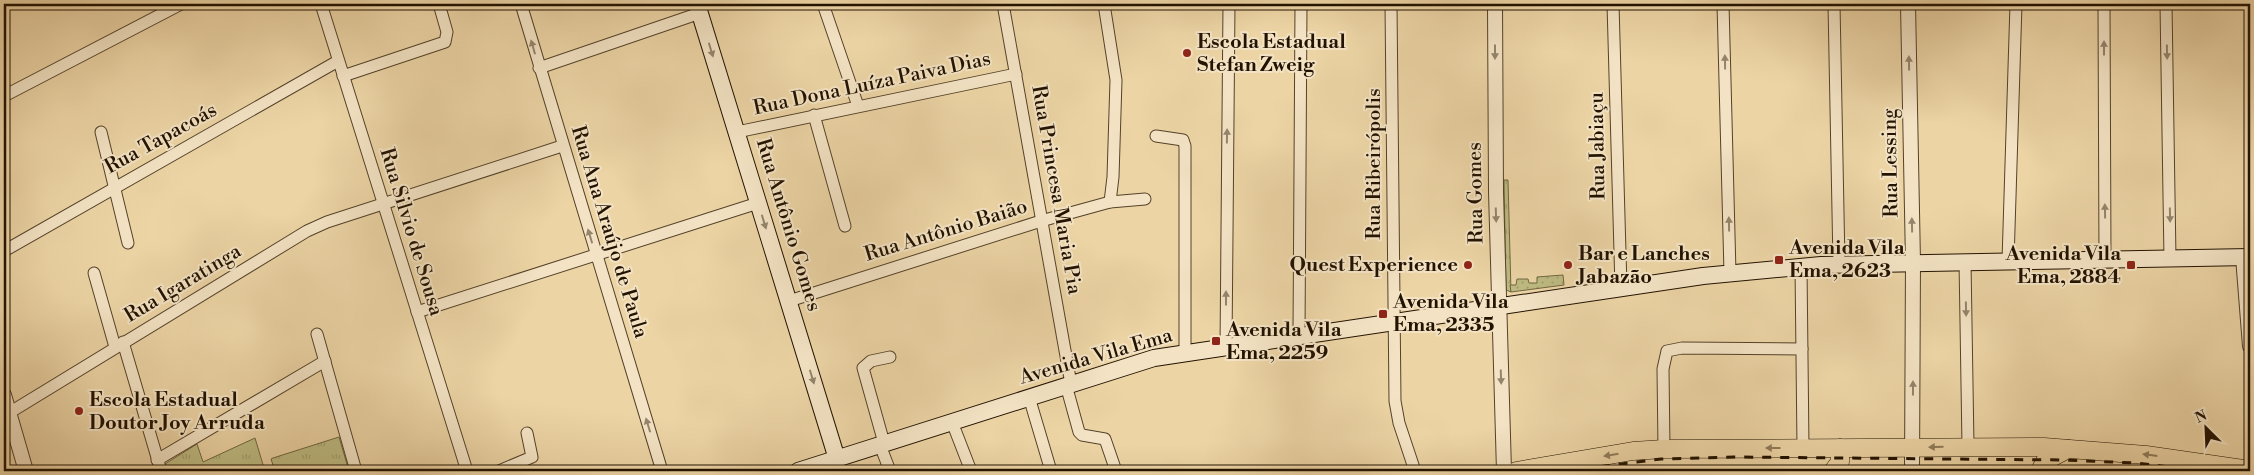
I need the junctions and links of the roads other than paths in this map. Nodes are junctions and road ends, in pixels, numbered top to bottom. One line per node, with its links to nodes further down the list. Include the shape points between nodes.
1 (181, 4): 24 (street)
2 (321, 4): 20 (street, Rua Silvio de Sousa)
3 (439, 4): 23 (street, via 447,32 444,42)
4 (521, 4): 21 (street, Rua Ana Araújo de Paula, one-way to 4)
5 (823, 4): 25 (street)
6 (1002, 4): 22 (street, Rua Princesa Maria Pia)
7 (1104, 4): 34 (street, via 1116,80)
8 (1229, 4): 60 (street, one-way to 8)
9 (1301, 4): 57 (street)
10 (1392, 4): 55 (street, Rua Ribeirópolis)
11 (1495, 4): 53 (street, Rua Gomes, one-way to 53)
12 (1613, 4): 51 (street, Rua Jabiaçu)
13 (1723, 4): 50 (street, one-way to 13)
14 (1834, 4): 47 (street)
15 (1908, 4): 46 (street, Rua Lessing, one-way to 15)
16 (2016, 4): 45 (street)
17 (2104, 4): 43 (street, one-way to 17)
18 (2166, 4): 42 (street, one-way to 42)
19 (698, 8): 21 (street); 28 (main road, Rua Antônio Gomes, one-way to 28)
20 (338, 61): 23 (street, Rua Silvio de Sousa); 31 (street, Rua Tapacoás)
21 (539, 68): 30 (street, Rua Ana Araújo de Paula)
22 (1016, 74): 25 (street, Rua Dona Luíza Paiva Dias); 36 (street, Rua Princesa Maria Pia)
23 (343, 76): 35 (street, Rua Silvio de Sousa)
24 (4, 96)
25 (858, 106): 26 (street, Rua Dona Luíza Paiva Dias)
26 (814, 115): 28 (street, Rua Dona Luíza Paiva Dias); 37 (street)
27 (101, 132): 31 (street)
28 (736, 132): 33 (main road, Rua Antônio Gomes)
29 (1156, 136): 62 (street, via 1183,140 1185,146)
30 (562, 146): 35 (street, Rua Igaratinga); 40 (street, Rua Ana Araújo de Paula, one-way to 30)
31 (115, 187): 38 (street); 39 (street, Rua Tapacoás)
32 (1145, 199): 34 (street, Rua Antônio Baião)
33 (758, 202): 40 (street); 52 (main road, Rua Antônio Gomes, one-way to 52)
34 (1110, 202): 36 (street, Rua Antônio Baião)
35 (383, 204): 54 (street, Rua Silvio de Sousa); 58 (street, Rua Igaratinga, via 307,231)
36 (1041, 221): 52 (street, Rua Antônio Baião); 65 (street, Rua Princesa Maria Pia)
37 (845, 226)
38 (128, 242)
39 (4, 251)
40 (596, 254): 54 (street); 85 (street, Rua Ana Araújo de Paula, one-way to 40)
41 (2247, 257): 42 (main road, Avenida Vila Ema); 59 (street)
42 (2170, 259): 43 (main road, Avenida Vila Ema)
43 (2105, 260): 45 (main road, Avenida Vila Ema)
44 (1965, 261): 45 (main road, Avenida Vila Ema); 46 (main road, Avenida Vila Ema); 72 (street, one-way to 72)
45 (2008, 261)
46 (1913, 262): 47 (main road, Avenida Vila Ema); 76 (street, Rua Lessing, one-way to 46)
47 (1839, 264): 48 (main road, Avenida Vila Ema)
48 (1801, 266): 50 (main road, Avenida Vila Ema); 61 (street)
49 (94, 273): 58 (street)
50 (1730, 273): 51 (main road, Avenida Vila Ema)
51 (1620, 288): 53 (main road, Avenida Vila Ema)
52 (789, 301): 78 (main road, Rua Antônio Gomes, one-way to 78)
53 (1499, 306): 55 (main road, Avenida Vila Ema); 92 (street, Rua Gomes, one-way to 92)
54 (417, 312): 83 (street, Rua Silvio de Sousa)
55 (1393, 321): 57 (main road, Avenida Vila Ema); 91 (street, Rua Ribeirópolis, via 1395,401)
56 (318, 334): 64 (street)
57 (1299, 336): 60 (main road, Avenida Vila Ema)
58 (119, 345): 68 (street, Rua Igaratinga); 79 (street)
59 (2250, 346)
60 (1226, 347): 62 (main road, Avenida Vila Ema)
61 (1802, 349): 73 (street, via 1682,348 1667,351 1663,369); 74 (street)
62 (1185, 353): 65 (main road, Avenida Vila Ema, via 1154,358)
63 (890, 357): 71 (street, via 871,361 864,368)
64 (325, 361): 79 (street); 82 (street)
65 (1068, 384): 67 (main road, Avenida Vila Ema); 90 (street, Rua Princesa Maria Pia, via 1079,432 1105,439)
66 (4, 395): 68 (street)
67 (1029, 397): 69 (main road, Avenida Vila Ema); 89 (street)
68 (6, 414): 81 (street)
69 (952, 422): 71 (main road, Avenida Vila Ema); 88 (street)
70 (527, 433): 84 (street, via 532,457)
71 (882, 444): 78 (main road, Avenida Vila Ema); 87 (street)
72 (1968, 446): 76 (main road, one-way to 76); 77 (main road)
73 (1664, 448): 74 (main road, one-way to 73); 93 (main road, one-way to 93)
74 (1802, 448): 75 (main road)
75 (1840, 448): 76 (main road); 94 (main road, via 1840,462)
76 (1912, 448): 95 (street, Rua Lessing)
77 (2070, 448): 80 (main road, one-way to 77); 96 (main road, via 2045,461)
78 (837, 459): 86 (main road, Avenida Vila Ema)
79 (159, 466)
80 (2250, 470)
81 (26, 471)
82 (356, 471)
83 (467, 471)
84 (499, 471)
85 (662, 471)
86 (798, 471)
87 (890, 471)
88 (971, 471)
89 (1051, 471)
90 (1116, 471)
91 (1415, 471)
92 (1504, 471)
93 (1516, 471)
94 (1833, 471)
95 (1912, 471)
96 (2040, 471)

